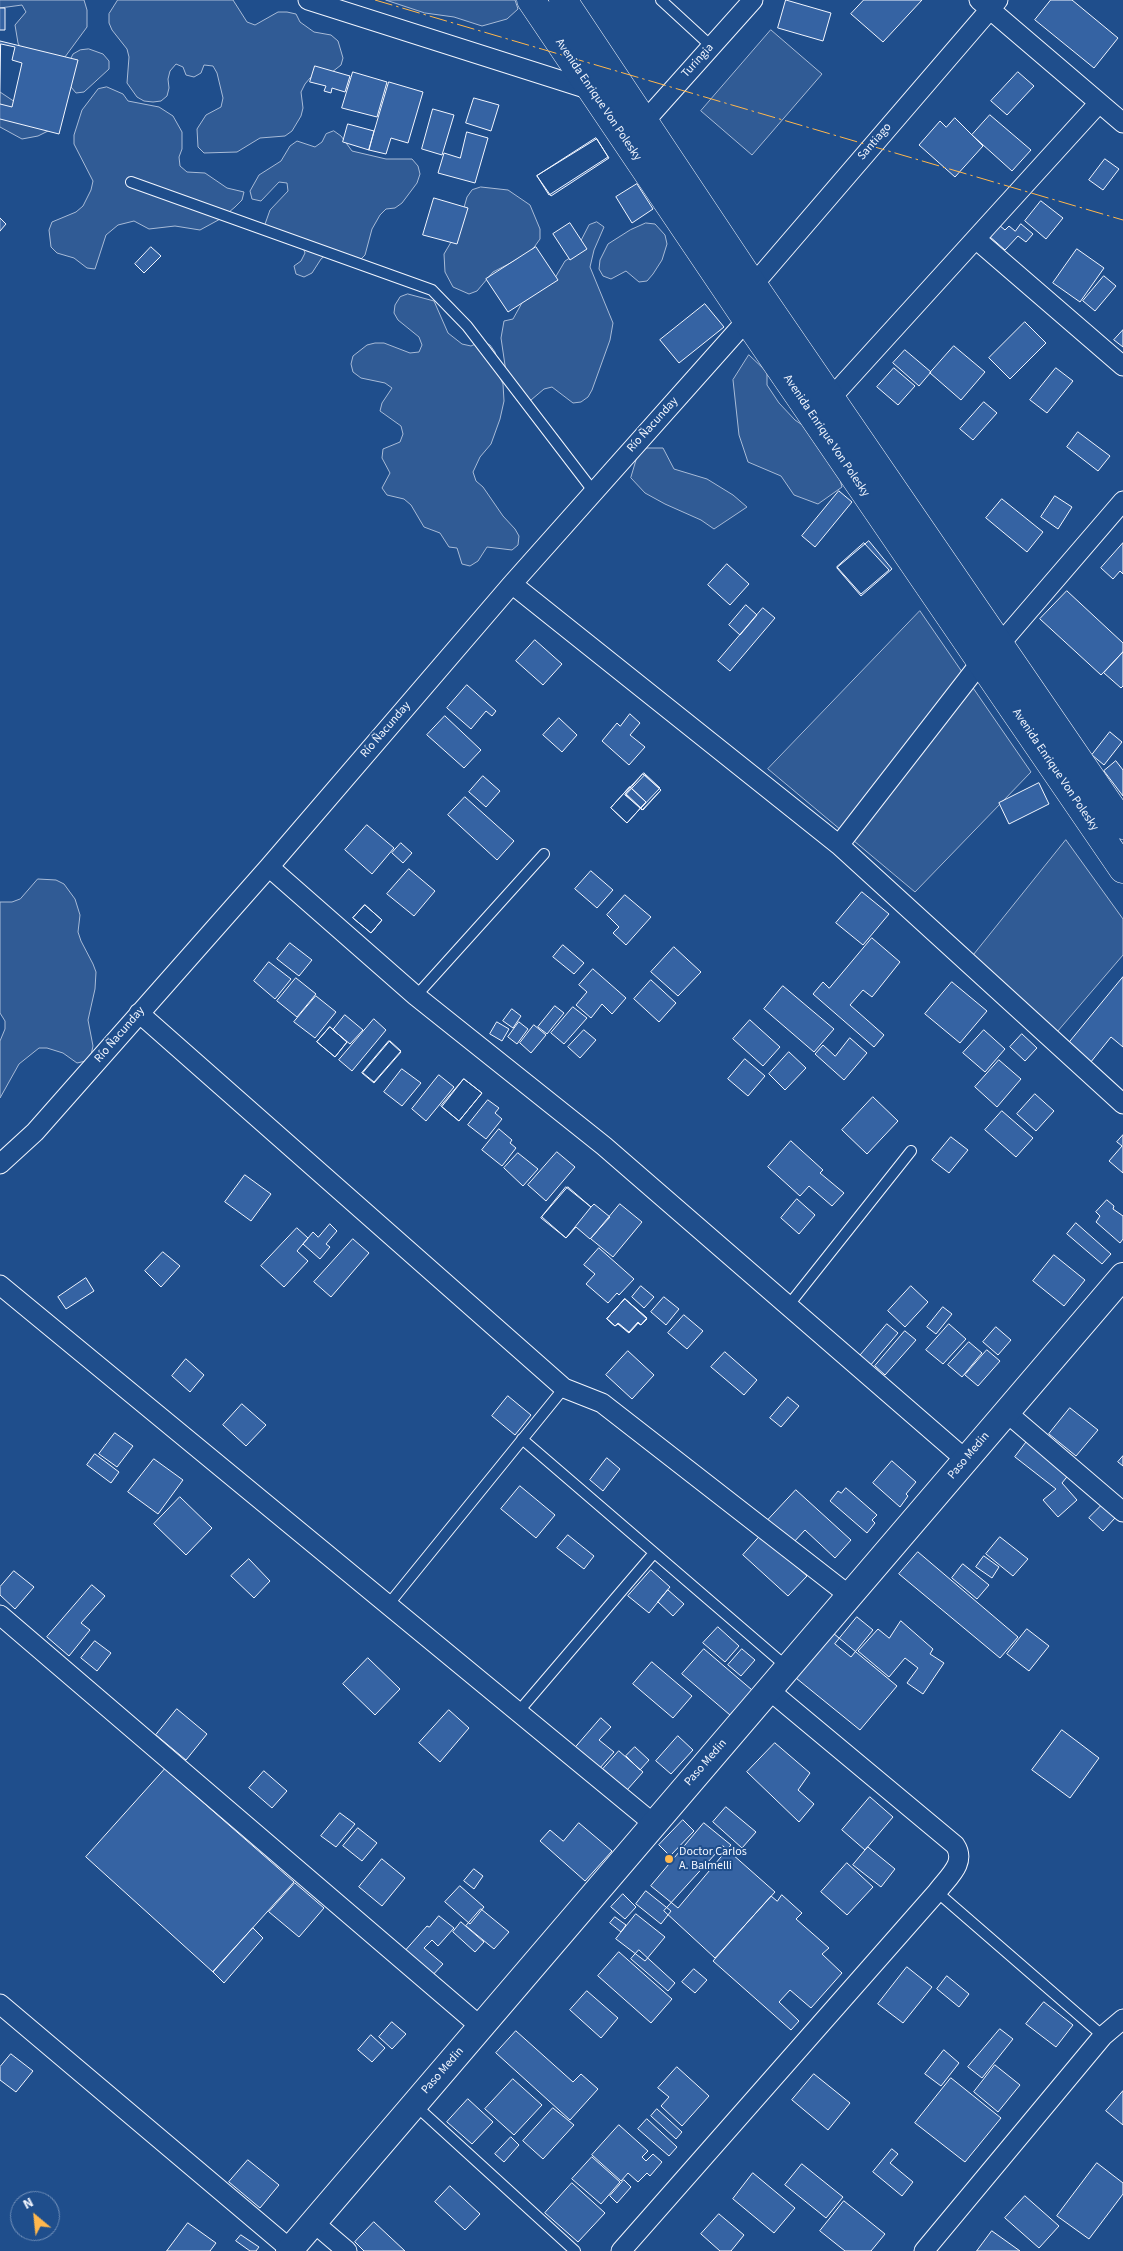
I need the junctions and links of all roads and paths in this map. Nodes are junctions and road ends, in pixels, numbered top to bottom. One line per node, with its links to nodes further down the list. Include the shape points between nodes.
1 (308, 0): 8 (street)
2 (531, 0): 8 (main road, Avenida Enrique Von Polesky)
3 (563, 0): 10 (main road, Avenida Enrique Von Polesky)
4 (661, 0): 7 (lane)
5 (753, 0): 7 (street, Turingia)
6 (989, 3): 9 (street); 14 (street, Santiago)
7 (711, 46): 10 (street, Turingia)
8 (591, 90): 15 (main road, Avenida Enrique Von Polesky)
9 (1099, 102): 11 (street); 13 (street)
10 (644, 122): 14 (main road, Avenida Enrique Von Polesky)
11 (1123, 123)
12 (131, 182): 18 (lane, via 432,290 467,326)
13 (976, 240): 16 (street); 17 (street)
14 (753, 285): 15 (street); 17 (main road, Avenida Enrique Von Polesky)
15 (747, 320): 18 (street, Río Ñacunday); 21 (main road, Avenida Enrique Von Polesky)
16 (1123, 366)
17 (830, 398): 21 (main road, Avenida Enrique Von Polesky)
18 (594, 492): 20 (street, Río Ñacunday)
19 (1123, 501): 21 (street)
20 (512, 584): 23 (street); 25 (street, Río Ñacunday)
21 (991, 653): 22 (main road, Avenida Enrique Von Polesky); 23 (street); 26 (main road, Avenida Enrique Von Polesky)
22 (1123, 825)
23 (839, 845): 29 (street)
24 (544, 854): 27 (lane)
25 (268, 867): 27 (street); 28 (street, Río Ñacunday)
26 (1123, 870)
27 (416, 996): 34 (street, via 604,1146)
28 (139, 1013): 31 (street, Río Ñacunday, via 35,1132); 35 (street)
29 (1123, 1104)
30 (911, 1152): 34 (lane)
31 (0, 1164)
32 (1123, 1276): 36 (street, Paso Medin)
33 (0, 1285): 42 (street)
34 (788, 1306): 38 (street)
35 (564, 1388): 37 (lane); 41 (street, via 602,1403)
36 (1006, 1412): 38 (street, Paso Medin); 39 (street)
37 (522, 1439): 40 (lane); 42 (lane)
38 (966, 1460): 41 (street, Paso Medin)
39 (1123, 1512)
40 (654, 1553): 44 (lane); 46 (lane)
41 (850, 1596): 44 (street, Paso Medin)
42 (388, 1605): 46 (street)
43 (0, 1616): 51 (street)
44 (788, 1668): 45 (street, Paso Medin)
45 (769, 1690): 47 (street, Paso Medin); 48 (street, via 955,1845 960,1852 960,1861)
46 (519, 1711): 47 (street)
47 (654, 1824): 51 (street, Paso Medin)
48 (936, 1892): 52 (lane); 58 (street)
49 (0, 2004): 55 (street)
50 (1123, 2019): 52 (street)
51 (481, 2027): 53 (street, Paso Medin)
52 (1103, 2036): 59 (street)
53 (414, 2105): 54 (street, Paso Medin); 57 (lane)
54 (313, 2222): 55 (street, Paso Medin); 56 (street)
55 (290, 2250)
56 (347, 2251)
57 (575, 2251)
58 (621, 2251)
59 (924, 2251)

